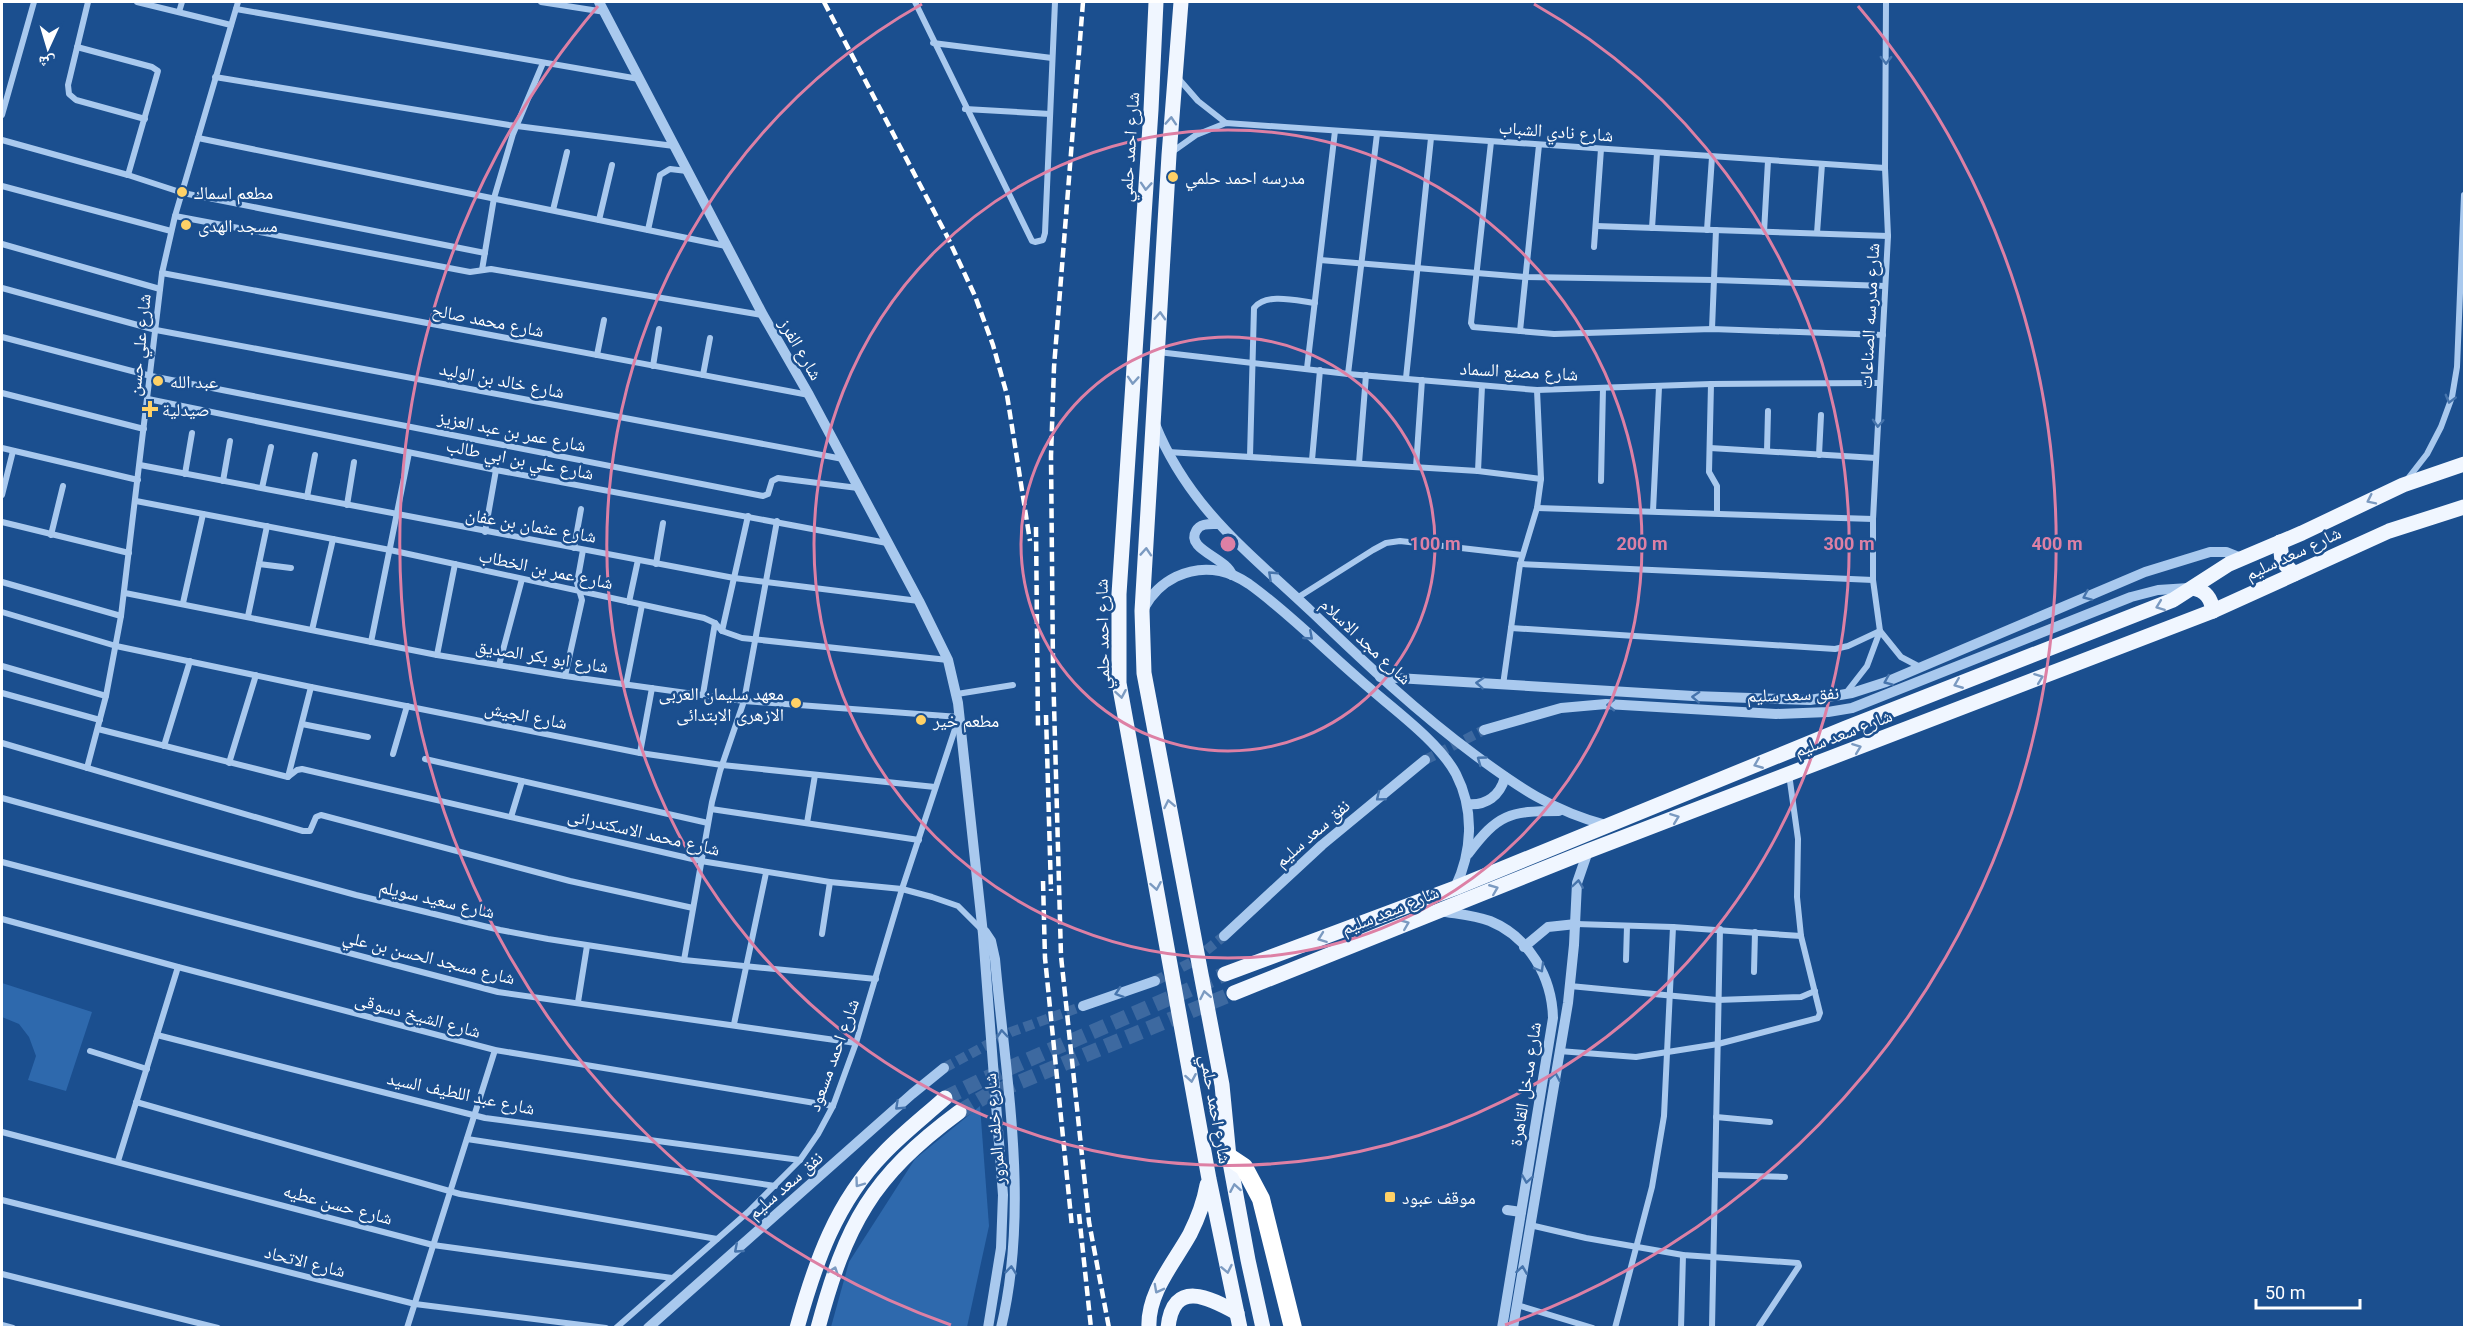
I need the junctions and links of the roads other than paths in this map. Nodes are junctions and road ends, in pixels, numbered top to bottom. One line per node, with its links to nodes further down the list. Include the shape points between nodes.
1 (34, 2): 26 (street)
2 (88, 2): 18 (street)
3 (137, 2): 14 (street)
4 (182, 2): 14 (street)
5 (238, 2): 13 (street, شارع علي حسن)
6 (541, 2): 15 (street)
7 (599, 2): 15 (street, شارع الفرز)
8 (915, 2): 17 (street)
9 (1056, 2): 19 (street)
10 (1156, 2): 321 (main road, شارع احمد حلمي, one-way to 321, via 1119,594 1119,683)
11 (1181, 2): 21 (main road, شارع احمد حلمي)
12 (1886, 2): 46 (street, شارع مدرسه الصناعات, one-way to 46)
13 (236, 9): 16 (street, شارع علي حسن); 20 (street)
14 (179, 12): 16 (street)
15 (604, 12): 23 (street, شارع الفرز)
16 (231, 25): 22 (street, شارع علي حسن)
17 (933, 43): 19 (street); 24 (street)
18 (77, 47): 27 (street, via 67,90 72,98); 27 (street, via 156,68 158,75)
19 (1052, 58): 25 (street)
20 (543, 63): 23 (street); 29 (street)
21 (1175, 74): 28 (street, via 1198,101); 41 (main road, شارع احمد حلمي, one-way to 21)
22 (215, 77): 29 (street); 32 (street, شارع علي حسن)
23 (639, 79): 37 (street, شارع الفرز)
24 (965, 109): 25 (street); 25 (street, via 1032,241 1039,242 1044,237)
25 (1050, 114)
26 (2, 115)
27 (145, 119): 48 (street)
28 (1226, 123): 30 (street, شارع نادي الشباب); 41 (street, شارع نادي الشباب, via 1196,135)
29 (515, 126): 37 (street); 52 (street)
30 (1335, 131): 31 (street, شارع نادي الشباب); 69 (street)
31 (1377, 134): 33 (street, شارع نادي الشباب); 70 (street)
32 (198, 138): 50 (street, شارع علي حسن); 52 (street)
33 (1431, 138): 35 (street, شارع نادي الشباب); 71 (street)
34 (2, 140): 48 (street)
35 (1491, 142): 36 (street, شارع نادي الشباب); 74 (street)
36 (1539, 145): 38 (street, شارع نادي الشباب); 75 (street)
37 (674, 146): 47 (street, شارع الفرز)
38 (1602, 149): 40 (street, شارع نادي الشباب); 56 (street)
39 (567, 152): 53 (street)
40 (1657, 153): 42 (street, شارع نادي الشباب); 57 (street)
41 (1169, 155): 90 (main road, شارع احمد حلمي, one-way to 41)
42 (1712, 157): 43 (street, شارع نادي الشباب); 59 (street)
43 (1768, 161): 44 (street, شارع نادي الشباب); 62 (street)
44 (1822, 164): 46 (street, شارع نادي الشباب); 63 (street)
45 (612, 165): 55 (street)
46 (1885, 168): 64 (street, شارع مدرسه الصناعات)
47 (687, 171): 58 (street, via 670,169 660,175); 66 (street, شارع الفرز)
48 (128, 175): 50 (street)
49 (2, 186): 61 (street)
50 (183, 193): 54 (street, شارع علي حسن); 68 (street)
51 (2464, 195): 142 (street, one-way to 142, via 2457,367 2452,398 2427,454)
52 (494, 198): 53 (street); 68 (street)
53 (553, 210): 55 (street)
54 (175, 216): 61 (street, شارع علي حسن); 72 (street, via 470,272)
55 (599, 220): 58 (street)
56 (1596, 226): 57 (street); 67 (street)
57 (1652, 228): 59 (street)
58 (648, 230): 66 (street)
59 (1707, 230): 60 (street)
60 (1716, 230): 62 (street); 76 (street)
61 (171, 231): 73 (street, شارع علي حسن)
62 (1764, 232): 63 (street)
63 (1817, 233): 64 (street)
64 (1888, 236): 77 (street, شارع مدرسه الصناعات)
65 (2, 244): 79 (street)
66 (726, 246): 81 (street, شارع الفرز)
67 (1594, 247)
68 (485, 253): 72 (street)
69 (1320, 260): 70 (street); 80 (street)
70 (1361, 264): 71 (street); 96 (street)
71 (1416, 268): 74 (street); 100 (street)
72 (482, 270): 81 (street)
73 (162, 273): 79 (street, شارع علي حسن); 91 (street, شارع محمد صالح)
74 (1476, 273): 75 (street); 86 (street, via 1473,327)
75 (1526, 277): 76 (street); 86 (street)
76 (1714, 280): 77 (street); 84 (street)
77 (1885, 286): 87 (street, شارع مدرسه الصناعات)
78 (2, 288): 85 (street, شارع خالد بن الوليد)
79 (160, 289): 85 (street, شارع علي حسن)
80 (1315, 303): 92 (street, via 1269,299 1257,304); 94 (street)
81 (762, 315): 109 (street, شارع الفرز)
82 (604, 320): 91 (street)
83 (659, 329): 93 (street)
84 (1712, 329): 86 (street, via 1554,334); 87 (street)
85 (156, 330): 99 (street, شارع علي حسن); 128 (street, شارع خالد بن الوليد)
86 (1520, 331)
87 (1883, 335): 102 (street, شارع مدرسه الصناعات)
88 (2, 337): 99 (street)
89 (711, 338): 97 (street)
90 (1158, 352): 92 (street, شارع مصنع السماد); 113 (main road, شارع احمد حلمي)
91 (597, 355): 93 (street, شارع محمد صالح)
92 (1252, 364): 94 (street, شارع مصنع السماد); 126 (street)
93 (653, 366): 97 (street, شارع محمد صالح)
94 (1307, 368): 95 (street, شارع مصنع السماد)
95 (1320, 370): 96 (street, شارع مصنع السماد); 129 (street)
96 (1348, 374): 98 (street, شارع مصنع السماد)
97 (704, 375): 109 (street, شارع محمد صالح)
98 (1366, 375): 100 (street, شارع مصنع السماد); 131 (street)
99 (151, 376): 110 (street, شارع علي حسن); 145 (street, شارع عمر بن عبد العزيز, via 763,496 778,478)
100 (1406, 378): 101 (street, شارع مصنع السماد)
101 (1422, 380): 104 (street, شارع مصنع السماد); 134 (street)
102 (1880, 383): 103 (street, شارع مصنع السماد); 127 (street, شارع مدرسه الصناعات, one-way to 127)
103 (1711, 384): 105 (street, شارع مصنع السماد); 119 (street)
104 (1482, 386): 107 (street, شارع مصنع السماد); 136 (street)
105 (1659, 387): 106 (street, شارع مصنع السماد); 153 (street)
106 (1603, 388): 107 (street, شارع مصنع السماد); 141 (street)
107 (1537, 390): 138 (street)
108 (2, 393): 114 (street)
109 (808, 395): 128 (street, شارع الفرز)
110 (148, 399): 114 (street, شارع علي حسن); 122 (street, شارع علي بن ابي طالب)
111 (1768, 411): 121 (street)
112 (1821, 415): 124 (street)
113 (1155, 423): 123 (street, شارع مجد الاسلام); 196 (main road, شارع احمد حلمي, one-way to 113)
114 (144, 429): 133 (street, شارع علي حسن)
115 (192, 433): 137 (street)
116 (230, 441): 140 (street)
117 (271, 447): 144 (street)
118 (2, 448): 120 (street)
119 (1710, 448): 121 (street); 154 (street, via 1709,472 1717,486)
120 (13, 451): 139 (street); 146 (street)
121 (1767, 451): 124 (street)
122 (409, 453): 135 (street, شارع علي بن ابي طالب); 156 (street)
123 (1168, 453): 126 (street); 162 (street, شارع مجد الاسلام)
124 (1819, 454): 127 (street)
125 (315, 455): 147 (street)
126 (1250, 456): 129 (street)
127 (1876, 458): 158 (street, شارع مدرسه الصناعات)
128 (843, 459): 145 (street, شارع الفرز)
129 (1312, 460): 131 (street)
130 (354, 462): 149 (street)
131 (1359, 463): 134 (street)
132 (2464, 464): 142 (main road, شارع سعد سليم)
133 (140, 465): 137 (street, شارع عثمان بن عفان); 139 (street, شارع علي حسن)
134 (1416, 467): 136 (street)
135 (495, 470): 157 (street, شارع علي بن ابي طالب); 164 (street)
136 (1478, 471): 138 (street)
137 (185, 474): 140 (street, شارع عثمان بن عفان)
138 (1541, 479): 151 (street)
139 (138, 480): 148 (street, شارع علي حسن)
140 (223, 481): 144 (street, شارع عثمان بن عفان)
141 (1601, 481)
142 (2403, 485): 167 (main road, شارع سعد سليم, one-way to 167)
143 (63, 486): 165 (street)
144 (262, 488): 147 (street, شارع عثمان بن عفان)
145 (858, 488): 168 (street, شارع الفرز)
146 (2, 495)
147 (307, 497): 149 (street, شارع عثمان بن عفان)
148 (136, 501): 155 (street, شارع عمر بن الخطاب); 172 (street, شارع علي حسن)
149 (347, 505): 156 (street, شارع عثمان بن عفان)
150 (2464, 507): 181 (main road, شارع سعد سليم, via 2407,524)
151 (1537, 508): 153 (street); 173 (street)
152 (581, 509): 169 (street)
153 (1653, 511): 154 (street)
154 (1716, 513): 158 (street)
155 (203, 514): 163 (street, شارع عمر بن الخطاب); 194 (street)
156 (397, 515): 164 (street, شارع عثمان بن عفان); 170 (street)
157 (748, 516): 159 (street, شارع علي بن ابي طالب); 183 (street)
158 (1873, 519): 185 (street, شارع مدرسه الصناعات)
159 (777, 521): 168 (street, شارع علي بن ابي طالب); 187 (street)
160 (2, 522): 165 (street)
161 (663, 523): 178 (street)
162 (1217, 524): 182 (street, via 1198,528 1195,543 1226,564); 191 (street, شارع مجد الاسلام, one-way to 162)
163 (267, 526): 166 (street, شارع عمر بن الخطاب); 176 (street)
164 (484, 532): 169 (street, شارع عثمان بن عفان)
165 (51, 535): 172 (street)
166 (333, 539): 170 (street, شارع عمر بن الخطاب); 203 (street)
167 (2280, 542): 174 (main road, شارع سعد سليم); 181 (main road, via 2282,561)
168 (888, 543): 192 (street, شارع الفرز)
169 (574, 548): 171 (street, شارع عثمان بن عفان)
170 (390, 550): 177 (street, شارع عمر بن الخطاب); 207 (street)
171 (583, 550): 175 (street, شارع عثمان بن عفان); 189 (street, via 577,583)
172 (129, 554): 190 (street, شارع علي حسن)
173 (1522, 555): 179 (street); 191 (street, via 1400,541 1386,543)
174 (2241, 558): 188 (main road, شارع سعد سليم); 214 (street, شارع سعد سليم, one-way to 214, via 2226,552 2210,552 2145,572)
175 (638, 560): 178 (street, شارع عثمان بن عفان); 193 (street)
176 (259, 564): 180 (street); 200 (street)
177 (456, 564): 184 (street, شارع عمر بن الخطاب); 209 (street)
178 (656, 564): 183 (street, شارع عثمان بن عفان)
179 (1520, 564): 185 (street); 202 (street)
180 (291, 568)
181 (2294, 574): 197 (main road, شارع سعد سليم)
182 (1232, 575): 196 (street, شارع مجد الاسلام, via 1197,570 1174,577 1155,591); 252 (street, شارع مجد الاسلام, one-way to 252, via 1280,610 1437,747 1456,775)
183 (734, 578): 187 (street, شارع عثمان بن عفان); 204 (street)
184 (522, 579): 189 (street, شارع عمر بن الخطاب); 212 (street)
185 (1873, 580): 205 (street, شارع مدرسه الصناعات)
186 (2, 582): 199 (street)
187 (766, 582): 192 (street, شارع عثمان بن عفان); 206 (street)
188 (2193, 588): 197 (main road, via 2208,595); 234 (street, نفق سعد سليم, one-way to 234, via 2158,590 2131,597 1852,708 1776,714 1606,704 1561,708); 258 (main road, شارع سعد سليم, one-way to 258, via 2173,600)
189 (580, 591): 193 (street, شارع عمر بن الخطاب); 216 (street, via 582,600)
190 (125, 593): 194 (street, شارع ابو بكر الصديق); 199 (street, شارع علي حسن)
191 (1297, 598): 217 (street, شارع مجد الاسلام)
192 (919, 601): 210 (street, شارع الفرز)
193 (629, 602): 195 (street, شارع عمر بن الخطاب)
194 (183, 603): 200 (street, شارع ابو بكر الصديق)
195 (642, 605): 201 (street, شارع عمر بن الخطاب); 218 (street)
196 (1142, 611): 316 (main road, شارع احمد حلمي, one-way to 196, via 1222,1085 1144,673)
197 (2213, 611): 245 (main road, شارع سعد سليم, one-way to 197)
198 (2, 612): 208 (street, شارع الجيش)
199 (121, 616): 208 (street, شارع علي حسن)
200 (249, 616): 203 (street, شارع ابو بكر الصديق)
201 (715, 623): 204 (street); 224 (street)
202 (1510, 628): 205 (street, via 1834,649); 220 (street)
203 (312, 630): 207 (street, شارع ابو بكر الصديق)
204 (722, 631): 206 (street)
205 (1880, 632): 214 (street, via 1901,657); 226 (street, via 1867,666)
206 (756, 639): 210 (street); 228 (street)
207 (371, 642): 209 (street, شارع ابو بكر الصديق)
208 (116, 646): 211 (street, شارع الجيش); 227 (street, شارع علي حسن)
209 (436, 655): 212 (street, شارع ابو بكر الصديق)
210 (948, 660): 225 (street, شارع الفرز)
211 (190, 661): 215 (street, شارع الجيش); 237 (street)
212 (499, 665): 216 (street, شارع ابو بكر الصديق)
213 (2, 666): 227 (street)
214 (1920, 667): 226 (street, شارع سعد سليم, one-way to 226)
215 (256, 675): 221 (street, شارع الجيش); 242 (street)
216 (565, 676): 218 (street, شارع ابو بكر الصديق)
217 (1380, 677): 220 (street, شارع سعد سليم, one-way to 217); 248 (street, شارع مجد الاسلام, one-way to 217, via 1430,722)
218 (626, 685): 222 (street, شارع ابو بكر الصديق)
219 (1013, 685): 225 (street)
220 (1503, 685): 226 (street, شارع سعد سليم, one-way to 220, via 1810,700 1746,699)
221 (311, 687): 229 (street, شارع الجيش); 232 (street)
222 (652, 688): 224 (street, شارع ابو بكر الصديق); 238 (street)
223 (2, 693): 231 (street)
224 (703, 694): 228 (street, شارع ابو بكر الصديق)
225 (957, 694): 230 (street, شارع الفرز)
226 (1844, 695)
227 (106, 696): 231 (street, شارع علي حسن)
228 (744, 701): 230 (street, شارع ابو بكر الصديق); 243 (street)
229 (406, 706): 238 (street, شارع الجيش); 239 (street)
230 (959, 717): 250 (street, شارع احمد مسعود); 275 (street, شارع خلف المرور)
231 (100, 720): 233 (street, شارع علي حسن)
232 (302, 724): 235 (street); 247 (street)
233 (98, 729): 237 (street, شارع محمد الاسكندرانى); 244 (street, شارع علي حسن)
234 (1484, 730)
235 (368, 738)
236 (2, 743): 244 (street)
237 (164, 746): 242 (street, شارع محمد الاسكندرانى)
238 (640, 753): 243 (street, شارع الجيش)
239 (393, 754)
240 (425, 759): 249 (street)
241 (1425, 760): 278 (street, نفق سعد سليم, one-way to 278, via 1322,845)
242 (229, 764): 247 (street, شارع محمد الاسكندرانى)
243 (722, 765): 246 (street, شارع الجيش); 253 (street)
244 (87, 768): 268 (street, via 303,831 313,829 316,817 321,815 570,881)
245 (1789, 774): 260 (main road, شارع سعد سليم, one-way to 245); 279 (street, via 1798,839)
246 (815, 775): 250 (street, شارع الجيش); 257 (street)
247 (290, 776): 255 (street, شارع محمد الاسكندرانى, via 303,769)
248 (1505, 777): 252 (street, via 1500,791 1489,801); 254 (street, شارع مجد الاسلام)
249 (522, 781): 255 (street); 256 (street)
250 (935, 787): 259 (street, شارع احمد مسعود)
251 (2, 798): 280 (street, شارع سعيد سويلم, via 404,908)
252 (1467, 804): 261 (street, شارع مجد الاسلام)
253 (711, 809): 256 (street); 257 (street)
254 (1562, 811): 258 (street, شارع مجد الاسلام); 261 (street, via 1509,815 1490,827)
255 (511, 817): 262 (street, شارع محمد الاسكندرانى)
256 (708, 823): 262 (street)
257 (807, 823): 259 (street)
258 (1606, 825): 266 (main road, شارع سعد سليم)
259 (919, 840): 267 (street, شارع احمد مسعود)
260 (1588, 851): 269 (main road, شارع سعد سليم, one-way to 260); 271 (street, شارع مدخل القاهرة, one-way to 260, via 1577,883)
261 (1467, 856): 266 (street, شارع مجد الاسلام)
262 (701, 861): 264 (street, شارع محمد الاسكندرانى); 268 (street)
263 (2, 862): 295 (street, شارع مسجد الحسن بن علي, via 498,992)
264 (766, 873): 265 (street, شارع محمد الاسكندرانى); 284 (street)
265 (830, 882): 267 (street, شارع محمد الاسكندرانى); 277 (street)
266 (1455, 888): 287 (main road, شارع سعد سليم, one-way to 287)
267 (902, 890): 275 (street, شارع محمد الاسكندرانى, via 958,906); 288 (street, شارع احمد مسعود)
268 (693, 908): 282 (street)
269 (1439, 911): 281 (street, شارع مدخل القاهرة, via 1492,922 1510,932); 292 (main road, شارع سعد سليم, one-way to 269)
270 (2, 918): 285 (street, شارع الشيخ دسوقى)
271 (1576, 924): 272 (street); 281 (street, via 1548,927); 290 (street, شارع مدخل القاهرة)
272 (1628, 926): 273 (street); 283 (street)
273 (1673, 927): 274 (street); 293 (street)
274 (1720, 929): 276 (street); 294 (street)
275 (982, 930): 347 (street, شارع خلف المرور, via 1003,1195 1001,1248); 348 (street, شارع خلف المرور, one-way to 275, via 1013,1250 1015,1166 995,959 987,933)
276 (1755, 932): 279 (street); 286 (street)
277 (822, 934)
278 (1224, 936)
279 (1801, 936): 291 (street)
280 (586, 946): 282 (street, شارع سعيد سويلم); 295 (street)
281 (1524, 947): 326 (street, شارع مدخل القاهرة, one-way to 326, via 1539,964 1548,985 1553,1018)
282 (684, 960): 284 (street, شارع سعيد سويلم)
283 (1626, 960)
284 (746, 967): 288 (street, شارع سعيد سويلم); 297 (street)
285 (178, 968): 298 (street); 301 (street, شارع الشيخ دسوقى)
286 (1754, 972)
287 (1225, 974)
288 (876, 980): 299 (street, شارع احمد مسعود)
289 (1155, 981): 296 (street, one-way to 296)
290 (1570, 986): 293 (street); 302 (street, شارع مدخل القاهرة)
291 (1815, 992): 294 (street, via 1801,997); 300 (street, via 1821,1013 1818,1018)
292 (1234, 993)
293 (1670, 997): 294 (street); 304 (street)
294 (1717, 1000): 300 (street)
295 (578, 1002): 297 (street, شارع مسجد الحسن بن علي)
296 (1083, 1006)
297 (734, 1024): 299 (street, شارع مسجد الحسن بن علي)
298 (157, 1035): 306 (street); 311 (street, شارع عبد اللطيف السيد)
299 (856, 1044): 309 (street, شارع احمد مسعود)
300 (1718, 1044): 304 (street); 312 (street)
301 (495, 1050): 309 (street, شارع الشيخ دسوقى); 311 (street)
302 (1559, 1050): 304 (street, via 1628,1057); 327 (street, شارع مدخل القاهرة, one-way to 302)
303 (90, 1051): 306 (street)
304 (1667, 1052): 330 (street, via 1664,1116)
305 (944, 1068): 344 (street, نفق سعد سليم, one-way to 344)
306 (147, 1069): 308 (street)
307 (945, 1098): 345 (main road, one-way to 345, via 882,1154 847,1199 821,1250)
308 (136, 1102): 318 (street); 323 (street)
309 (834, 1106): 317 (street, شارع احمد مسعود)
310 (958, 1112): 346 (main road, one-way to 310, via 840,1254 864,1207 896,1165)
311 (475, 1116): 315 (street); 317 (street, شارع عبد اللطيف السيد)
312 (1716, 1117): 313 (street); 319 (street)
313 (1770, 1122)
314 (2, 1132): 318 (street, شارع حسن عطيه)
315 (467, 1139): 322 (street); 323 (street)
316 (1229, 1156): 351 (main road, شارع احمد حلمي, one-way to 316); 352 (highway, via 1251,1177 1264,1210)
317 (800, 1160): 322 (street, شارع احمد مسعود)
318 (118, 1161): 329 (street, شارع حسن عطيه)
319 (1715, 1175): 320 (street); 332 (street)
320 (1785, 1177)
321 (1209, 1179): 337 (main road, شارع احمد حلمي, one-way to 337); 349 (main road, one-way to 349, via 1196,1221 1154,1297)
322 (775, 1186): 328 (street, شارع احمد مسعود)
323 (450, 1191): 328 (street); 329 (street)
324 (2, 1200): 335 (street, شارع الاتحاد)
325 (1507, 1210): 326 (street)
326 (1521, 1212): 353 (street, شارع مدخل القاهرة)
327 (1529, 1225): 330 (street); 336 (street, شارع مدخل القاهرة, one-way to 327)
328 (717, 1239): 334 (street, شارع احمد مسعود)
329 (433, 1245): 334 (street, شارع حسن عطيه); 335 (street)
330 (1637, 1247): 331 (street); 356 (street)
331 (1683, 1255): 332 (street); 357 (street)
332 (1713, 1258): 358 (street); 359 (street, via 1796,1262 1799,1266)
333 (2, 1274): 340 (street)
334 (672, 1278): 343 (street, شارع احمد مسعود)
335 (415, 1304): 341 (street); 342 (street, شارع الاتحاد)
336 (1517, 1305): 354 (street, شارع مدخل القاهرة); 355 (street)
337 (1238, 1320): 350 (main road, via 1210,1298 1192,1296 1176,1306)
338 (2, 1325): 339 (street)
339 (13, 1328)
340 (218, 1328)
341 (407, 1328)
342 (606, 1328)
343 (616, 1328)
344 (648, 1328)
345 (797, 1328)
346 (818, 1328)
347 (988, 1328)
348 (1001, 1328)
349 (1149, 1328)
350 (1168, 1328)
351 (1263, 1328)
352 (1293, 1328)
353 (1502, 1328)
354 (1513, 1328)
355 (1593, 1328)
356 (1615, 1328)
357 (1681, 1328)
358 (1712, 1328)
359 (1758, 1328)

